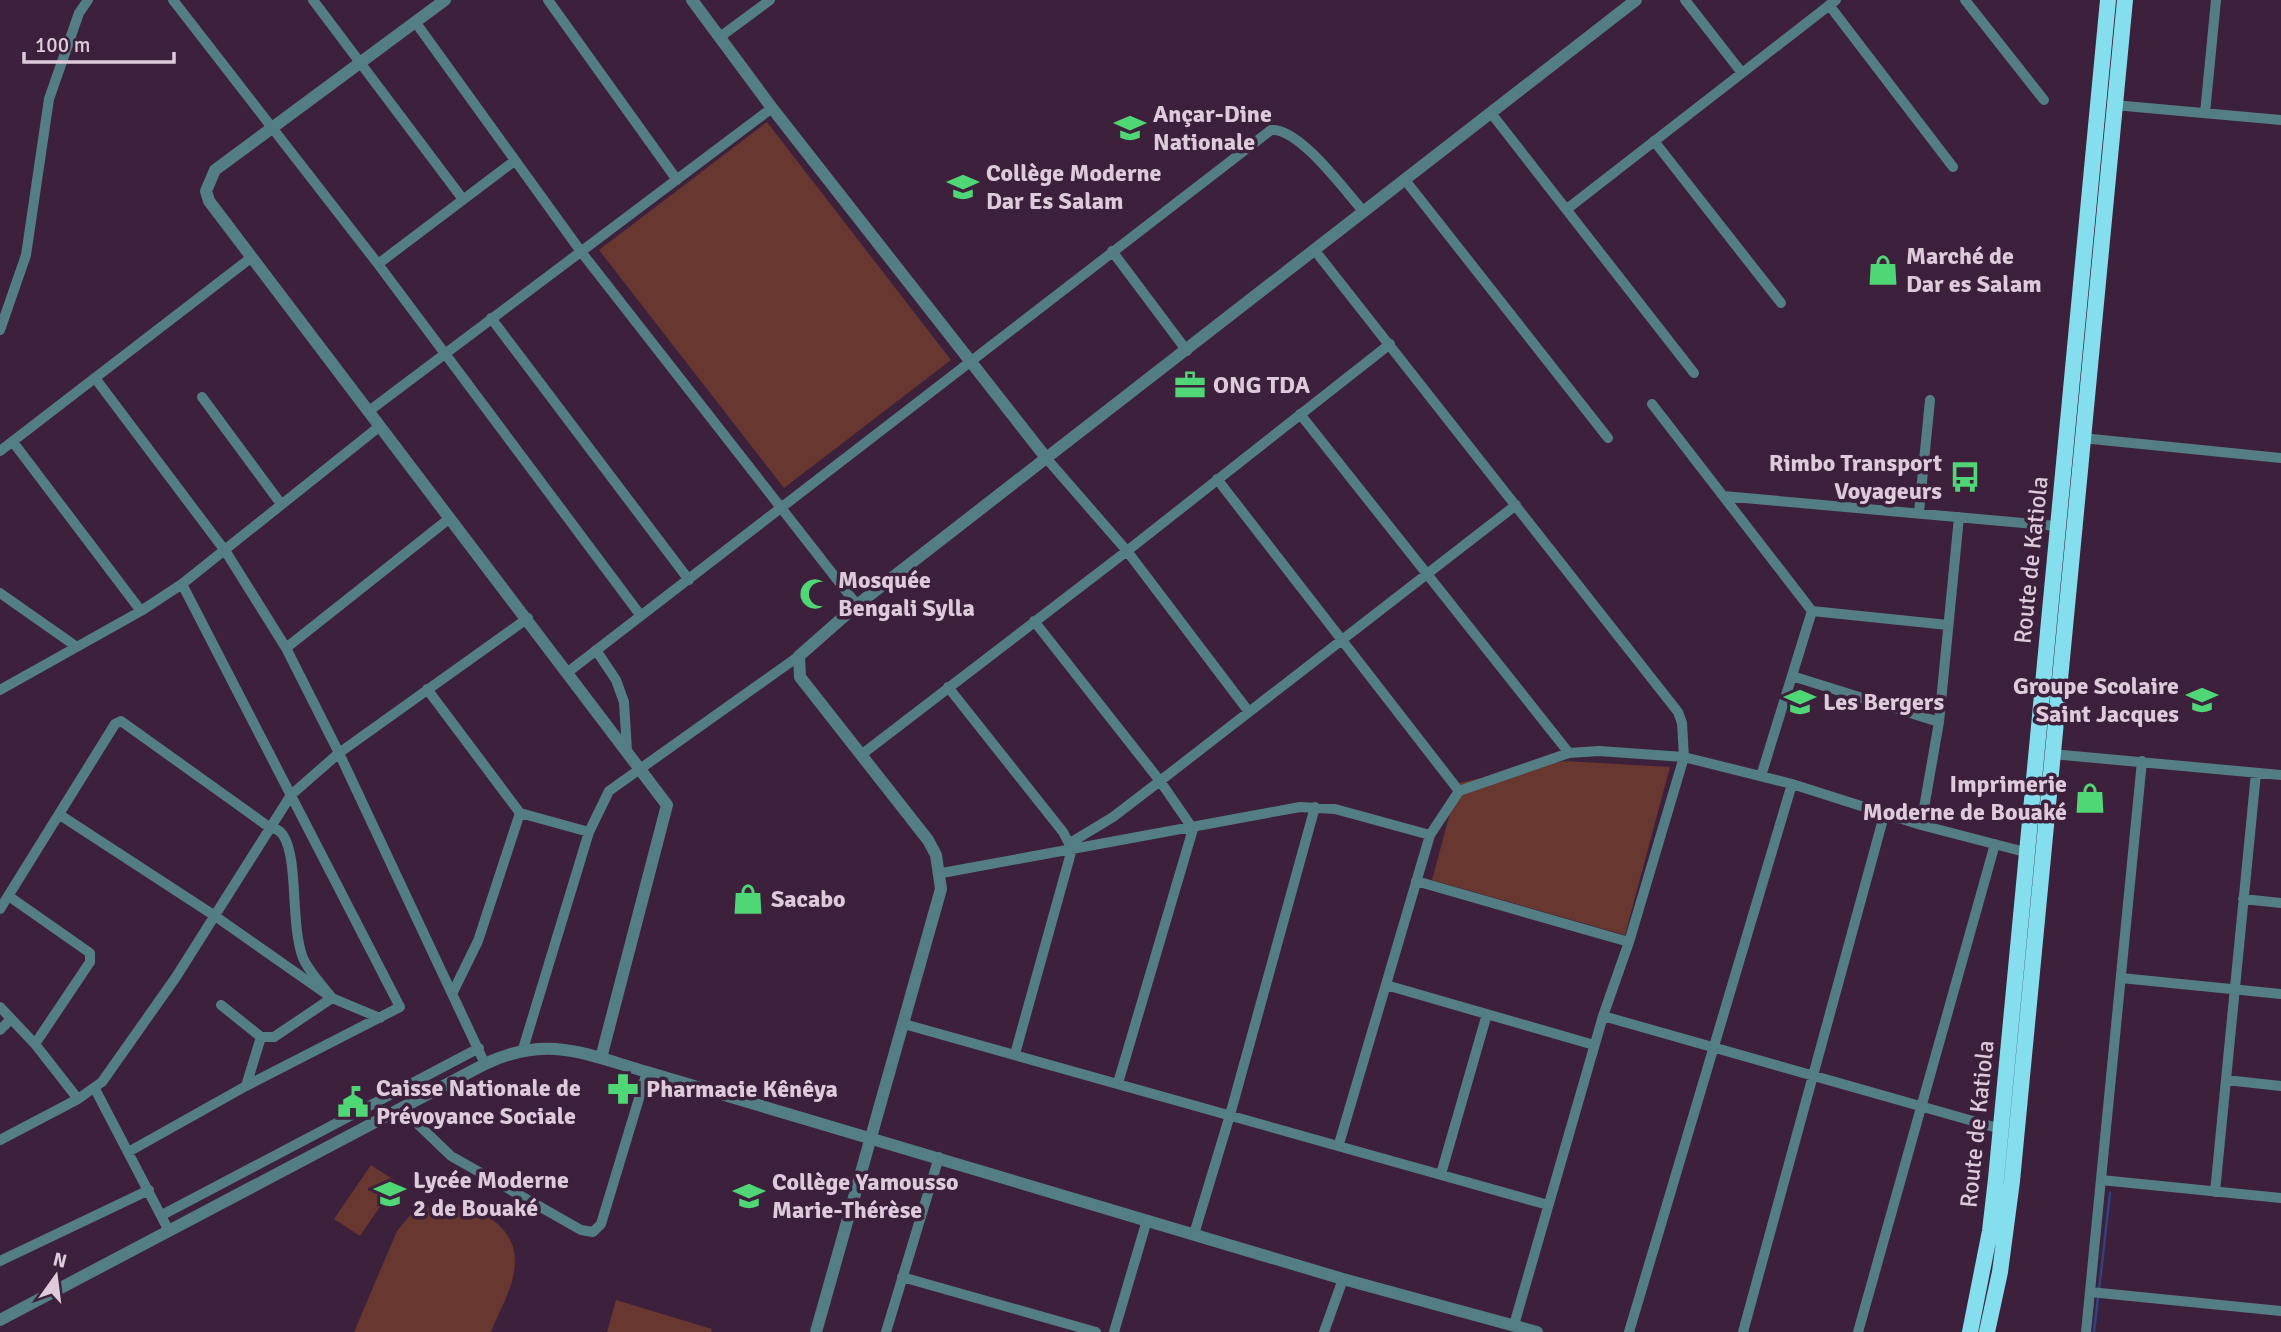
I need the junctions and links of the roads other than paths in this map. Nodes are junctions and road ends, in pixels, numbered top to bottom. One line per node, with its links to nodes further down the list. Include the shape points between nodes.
1 (88, 0): 41 (street, via 79,13 49,99 26,255)
2 (173, 0): 25 (street)
3 (313, 0): 17 (street)
4 (445, 0): 15 (street)
5 (548, 0): 29 (street)
6 (692, 0): 16 (street)
7 (770, 0): 16 (street)
8 (1685, 0): 18 (street)
9 (1965, 0): 19 (street)
10 (2108, 0): 68 (highway, Route de Katiola)
11 (2125, 0): 20 (highway, Route de Katiola)
12 (2216, 0): 23 (street)
13 (1629, 2): 22 (street)
14 (1833, 2): 18 (street); 28 (street)
15 (416, 23): 17 (street); 27 (street)
16 (720, 37): 21 (street)
17 (361, 64): 25 (street); 31 (street)
18 (1742, 73): 26 (street)
19 (2043, 100)
20 (2114, 105): 23 (street); 55 (highway, Route de Katiola)
21 (772, 108): 29 (street); 45 (street)
22 (1491, 113): 30 (street); 32 (street)
23 (2205, 113): 24 (street)
24 (2281, 120)
25 (272, 126): 37 (street, via 215,170 206,191); 38 (street)
26 (1654, 141): 32 (street); 39 (street)
27 (513, 162): 31 (street); 36 (street)
28 (1952, 167)
29 (677, 180): 36 (street)
30 (1405, 180): 33 (street); 54 (street)
31 (462, 198): 38 (street)
32 (1567, 209): 46 (street)
33 (1364, 212): 34 (street, via 1296,138 1279,129 1270,130); 35 (street)
34 (1112, 251): 43 (street); 45 (street)
35 (1316, 252): 42 (street); 43 (street)
36 (582, 253): 40 (street); 64 (street)
37 (252, 257): 47 (street); 51 (street)
38 (378, 264): 44 (street)
39 (1781, 303)
40 (491, 318): 44 (street); 72 (street)
41 (0, 330)
42 (1390, 344): 52 (street); 63 (street)
43 (1187, 351): 59 (street)
44 (444, 354): 51 (street); 78 (street)
45 (970, 363): 59 (street); 64 (street)
46 (1694, 373)
47 (95, 378): 56 (street); 70 (street)
48 (202, 397): 62 (street)
49 (1930, 400): 65 (street)
50 (1652, 404): 61 (street)
51 (369, 411): 53 (street)
52 (1300, 414): 60 (street); 71 (street)
53 (380, 426): 62 (street); 67 (street)
54 (1608, 438)
55 (2082, 438): 58 (street); 97 (highway, Route de Katiola)
56 (13, 442): 57 (street); 76 (street)
57 (0, 451)
58 (2281, 458)
59 (1047, 459): 69 (street); 75 (street)
60 (1217, 479): 69 (street); 82 (street)
61 (1723, 496): 65 (street); 77 (street)
62 (281, 503): 70 (street)
63 (1516, 505): 71 (street); 100 (street, via 1678,712)
64 (780, 509): 72 (street); 75 (street)
65 (1919, 512): 66 (street)
66 (1959, 516): 68 (street); 81 (street)
67 (450, 518): 79 (street); 84 (street)
68 (2056, 526): 121 (highway, Route de Katiola)
69 (1127, 551): 80 (street); 93 (street)
70 (226, 552): 73 (street); 84 (street)
71 (1427, 574): 82 (street); 96 (street)
72 (689, 580): 78 (street)
73 (181, 584): 76 (street); 109 (street)
74 (0, 593): 83 (street)
75 (857, 605): 86 (street)
76 (141, 611): 83 (street)
77 (1812, 611): 81 (street); 88 (street)
78 (641, 616): 85 (street)
79 (528, 618): 87 (street); 91 (street)
80 (1034, 621): 90 (street); 106 (street)
81 (1948, 625): 94 (street)
82 (1343, 639): 93 (street); 108 (street)
83 (77, 647): 92 (street)
84 (286, 648): 95 (street)
85 (596, 650): 87 (street); 99 (street, via 624,702)
86 (799, 656): 98 (street, via 800,677); 102 (street)
87 (568, 672): 99 (street)
88 (1792, 676): 94 (street); 105 (street)
89 (0, 680): 92 (street)
90 (948, 687): 98 (street); 120 (street)
91 (427, 689): 95 (street); 112 (street)
92 (0, 690)
93 (1249, 712): 106 (street)
94 (1939, 722): 114 (street)
95 (339, 753): 109 (street); 133 (street)
96 (1569, 753): 100 (street); 108 (street)
97 (2052, 754): 101 (street); 197 (highway, Route de Katiola, via 2012,1181)
98 (861, 755): 122 (street, via 928,840)
99 (628, 757): 102 (street)
100 (1684, 757): 105 (street); 129 (street)
101 (2142, 761): 103 (street); 130 (street)
102 (637, 768): 117 (street, via 608,791); 151 (street, via 668,808)
103 (2256, 773): 104 (street); 125 (street)
104 (2281, 775)
105 (1761, 776): 107 (street)
106 (1160, 781): 116 (street); 120 (street)
107 (1792, 784): 111 (street); 147 (street)
108 (1459, 791): 118 (street)
109 (291, 795): 115 (street); 140 (street, via 400,1004 399,1009)
110 (1315, 807): 116 (street); 118 (street); 163 (street)
111 (1885, 812): 114 (street); 154 (street)
112 (520, 814): 117 (street); 133 (street, via 478,941)
113 (60, 815): 115 (street, via 121,721); 124 (street); 128 (street)
114 (1920, 825): 119 (street)
115 (269, 827): 128 (street); 135 (street, via 285,837 303,959)
116 (1194, 829): 120 (street); 156 (street)
117 (589, 832): 149 (street)
118 (1430, 835): 123 (street)
119 (1995, 844): 121 (street); 162 (street)
120 (1071, 846): 122 (street); 150 (street)
121 (2025, 852): 164 (highway, Route de Katiola)
122 (942, 873): 142 (street)
123 (1416, 881): 129 (street); 131 (street)
124 (10, 897): 127 (street); 145 (street, via 90,953 90,962)
125 (2244, 900): 126 (street); 132 (street)
126 (2281, 903)
127 (0, 909)
128 (215, 916): 135 (street); 159 (street)
129 (1629, 942): 139 (street)
130 (2120, 978): 132 (street); 171 (street)
131 (1386, 985): 138 (street); 167 (street)
132 (2235, 990): 134 (street); 155 (street)
133 (453, 992): 148 (street)
134 (2281, 995)
135 (332, 998): 140 (street); 144 (street, via 274,1037)
136 (221, 1005): 144 (street)
137 (0, 1007): 141 (street)
138 (1487, 1014): 146 (street); 170 (street)
139 (1603, 1016): 146 (street); 147 (street)
140 (380, 1018): 157 (street)
141 (11, 1019): 143 (street); 145 (street)
142 (904, 1024): 150 (street); 165 (street)
143 (0, 1030)
144 (261, 1037): 157 (street)
145 (35, 1044): 160 (street)
146 (1594, 1045): 175 (street)
147 (1714, 1047): 154 (street); 193 (street)
148 (479, 1048): 152 (street); 176 (street)
149 (523, 1049): 151 (street, via 559,1049); 152 (street)
150 (1015, 1054): 156 (street)
151 (601, 1058): 153 (street)
152 (485, 1064): 161 (street)
153 (647, 1072): 161 (street, via 601,1224 593,1232 581,1230 451,1156); 165 (street)
154 (1814, 1078): 162 (street); 194 (street)
155 (2226, 1080): 158 (street); 173 (street)
156 (1118, 1083): 163 (street)
157 (246, 1086): 168 (street)
158 (2281, 1086)
159 (95, 1089): 160 (street); 168 (street)
160 (78, 1099): 166 (street)
161 (402, 1109): 178 (street)
162 (1922, 1109): 164 (street); 195 (street)
163 (1230, 1115): 167 (street); 179 (street)
164 (2001, 1129): 196 (highway, Route de Katiola, via 1990,1231)
165 (872, 1138): 169 (street); 187 (street)
166 (0, 1140)
167 (1339, 1144): 170 (street)
168 (130, 1151): 172 (street)
169 (939, 1157): 177 (street); 181 (street)
170 (1441, 1174): 175 (street)
171 (2101, 1180): 173 (street); 183 (street)
172 (149, 1190): 176 (street); 180 (street)
173 (2215, 1192): 174 (street)
174 (2281, 1198)
175 (1548, 1205): 186 (street)
176 (162, 1215): 178 (street)
177 (1147, 1220): 179 (street); 190 (street)
178 (169, 1231): 185 (street)
179 (1194, 1234): 182 (street)
180 (0, 1261)
181 (902, 1277): 188 (street); 189 (street)
182 (1343, 1279): 186 (street); 191 (street)
183 (2090, 1292): 184 (street); 198 (street)
184 (2281, 1311)
185 (0, 1320)
186 (1514, 1325): 192 (street)
187 (816, 1332)
188 (886, 1332)
189 (1096, 1332)
190 (1114, 1332)
191 (1324, 1332)
192 (1537, 1332)
193 (1629, 1332)
194 (1743, 1332)
195 (1857, 1332)
196 (1970, 1332)
197 (1987, 1332)
198 (2085, 1332)

